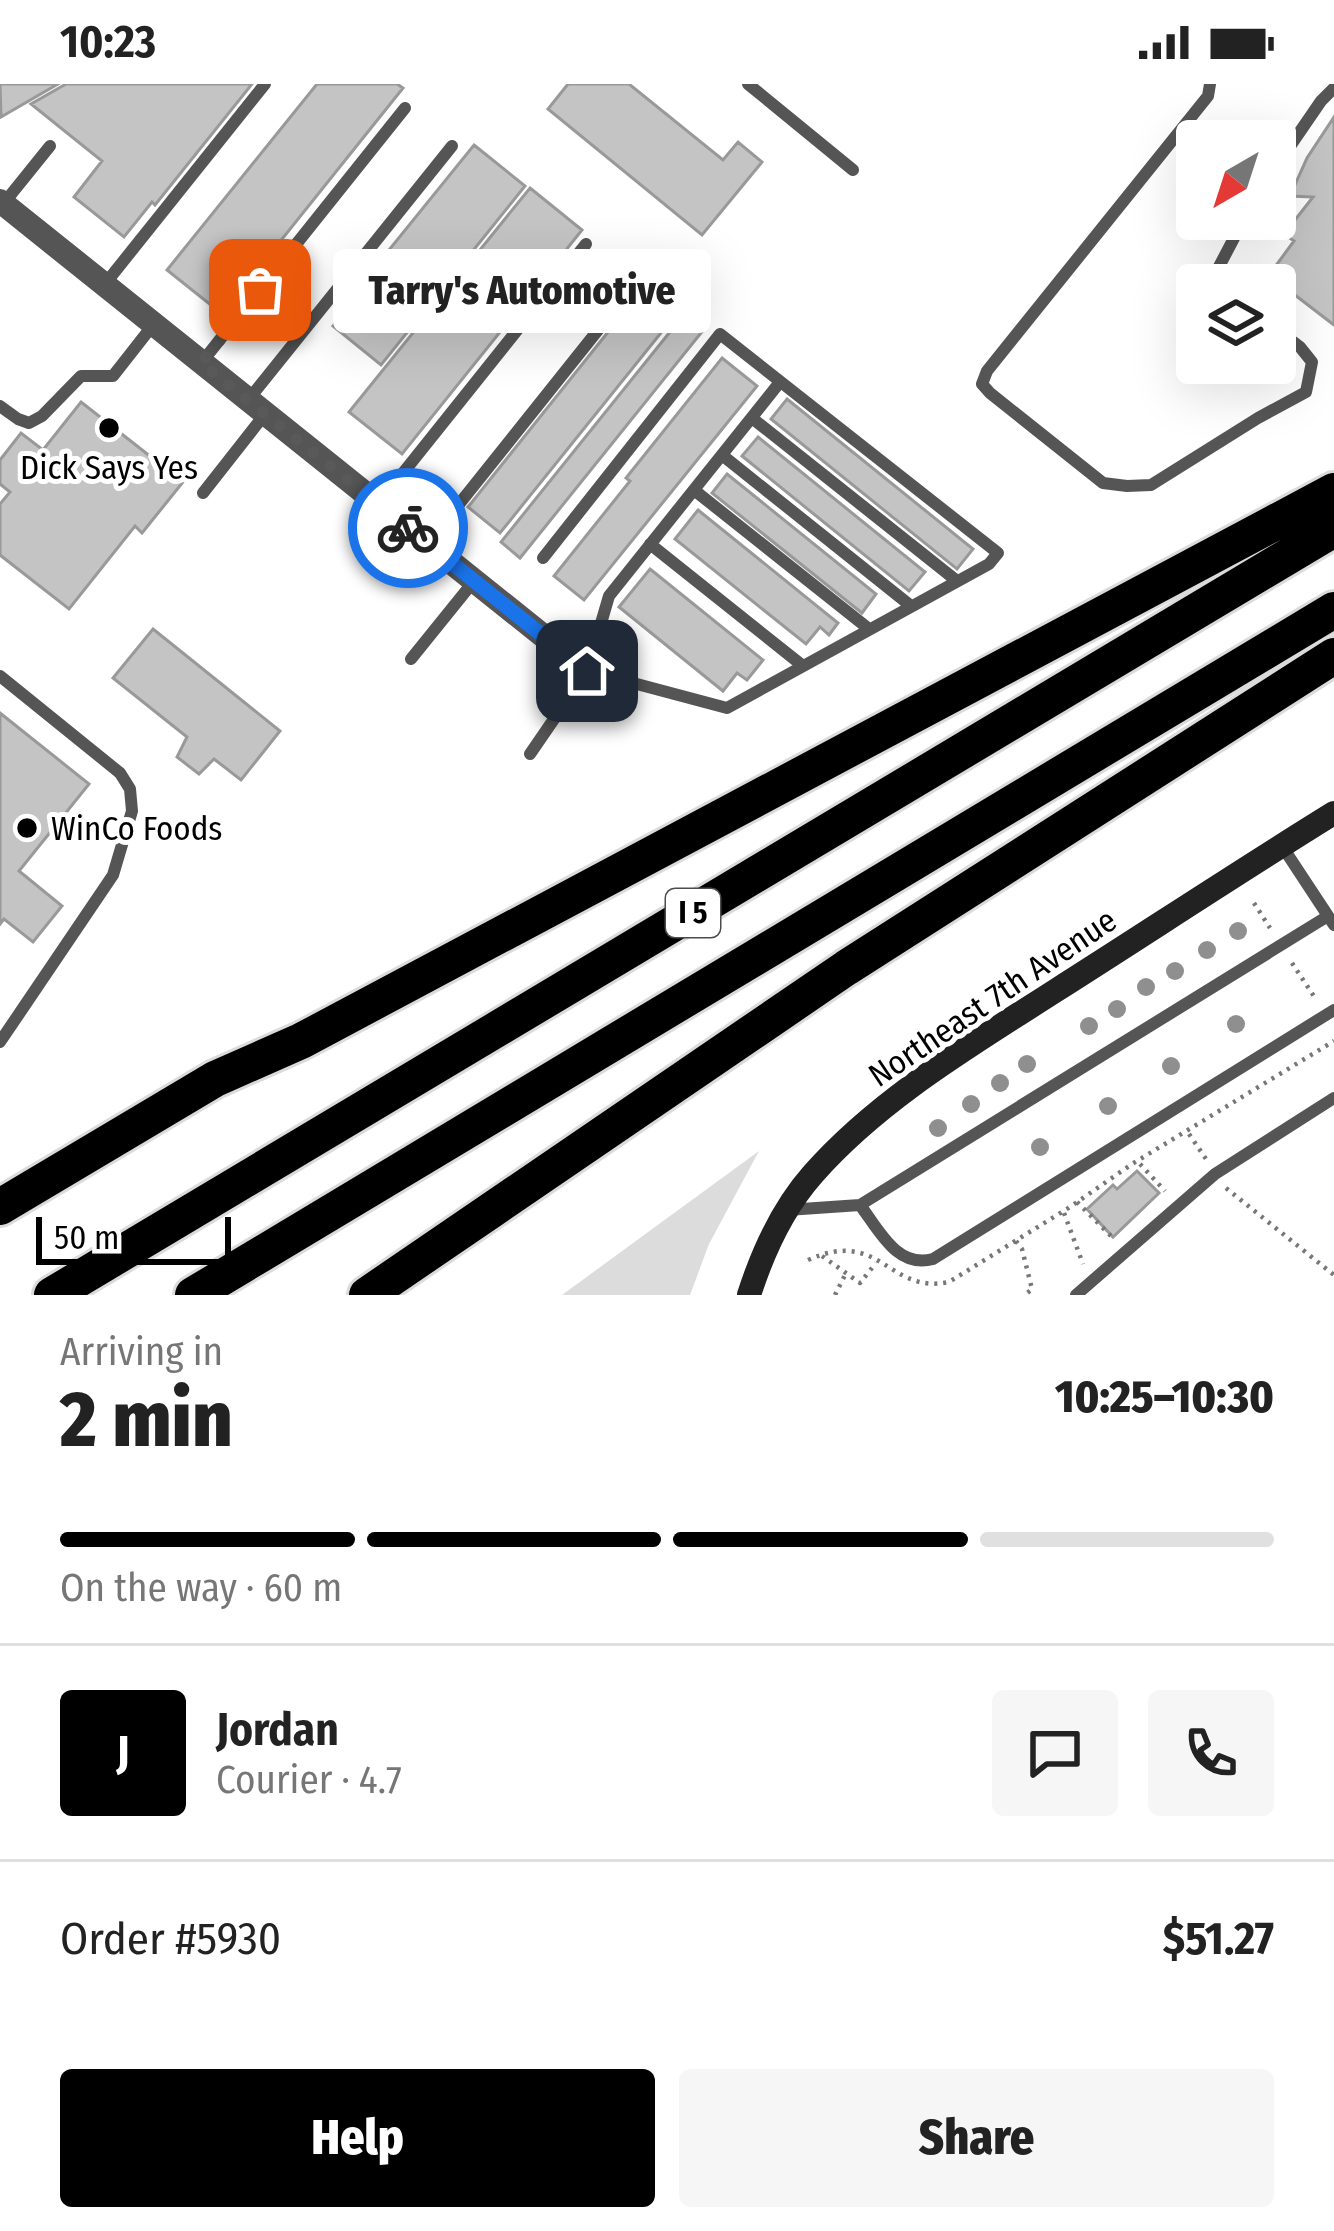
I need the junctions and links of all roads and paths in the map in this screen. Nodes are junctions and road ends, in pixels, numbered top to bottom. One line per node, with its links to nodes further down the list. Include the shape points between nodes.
1 (266, 84): 12 (lane)
2 (748, 84): 9 (lane)
3 (1210, 84): 15 (lane, via 982,384 1103,483 1151,485 1306,392 1312,362)
4 (1334, 88): 6 (lane)
5 (405, 108): 16 (lane)
6 (1296, 137)
7 (50, 146): 10 (lane)
8 (452, 146): 19 (lane)
9 (854, 170)
10 (2, 203): 12 (street)
11 (586, 244): 25 (lane)
12 (104, 285): 14 (street)
13 (634, 285): 27 (lane)
14 (154, 325): 16 (street); 18 (lane, via 113,376 81,376 43,416 29,423)
15 (1296, 344)
16 (201, 363): 19 (street)
17 (780, 382): 20 (lane); 29 (lane, via 719,334); 31 (lane, via 998,553)
18 (0, 406)
19 (257, 407): 24 (lane); 25 (street)
20 (752, 418): 21 (lane); 31 (lane)
21 (722, 455): 22 (lane); 32 (lane)
22 (694, 490): 28 (lane); 34 (lane)
23 (1334, 491): 55 (highway, via 302,1041 215,1078)
24 (203, 493)
25 (378, 504): 27 (street)
26 (1334, 530): 65 (highway, I 5)
27 (427, 544): 30 (street)
28 (650, 544): 37 (lane); 38 (lane, via 609,596)
29 (543, 558)
30 (474, 580): 36 (lane); 38 (street)
31 (957, 581): 32 (lane)
32 (911, 606): 34 (lane)
33 (1334, 610): 66 (highway, I 5)
34 (869, 629): 37 (lane)
35 (1334, 656): 67 (highway, via 846,968)
36 (411, 659)
37 (803, 666): 38 (lane, via 727,708)
38 (587, 671): 40 (lane)
39 (0, 676): 47 (lane, via 120,772 133,803 113,875)
40 (530, 754)
41 (1334, 813): 42 (street, Northeast 7th Avenue)
42 (1281, 846): 44 (lane); 56 (street, Northeast 7th Avenue, via 939,1067 831,1154)
43 (1254, 903): 45 (path)
44 (1331, 921): 45 (lane)
45 (1281, 945): 46 (path); 54 (lane)
46 (1330, 1013): 54 (lane, via 933,1259 901,1256)
47 (0, 1042)
48 (1334, 1099): 51 (lane)
49 (1187, 1132): 51 (path)
50 (1138, 1162): 52 (path)
51 (1215, 1174): 63 (path); 64 (lane)
52 (1165, 1192)
53 (1077, 1202): 58 (path)
54 (860, 1205): 56 (lane)
55 (0, 1207)
56 (786, 1210): 68 (street, Northeast 7th Avenue)
57 (1063, 1210): 64 (path)
58 (1113, 1240)
59 (1016, 1241): 70 (path, via 1032,1289)
60 (820, 1255): 62 (path)
61 (876, 1263): 62 (path, via 860,1283)
62 (846, 1273): 69 (path)
63 (1334, 1274)
64 (1093, 1280): 71 (lane)
65 (52, 1295)
66 (194, 1295)
67 (367, 1295)
68 (749, 1295)
69 (835, 1295)
70 (1025, 1295)
71 (1076, 1295)

